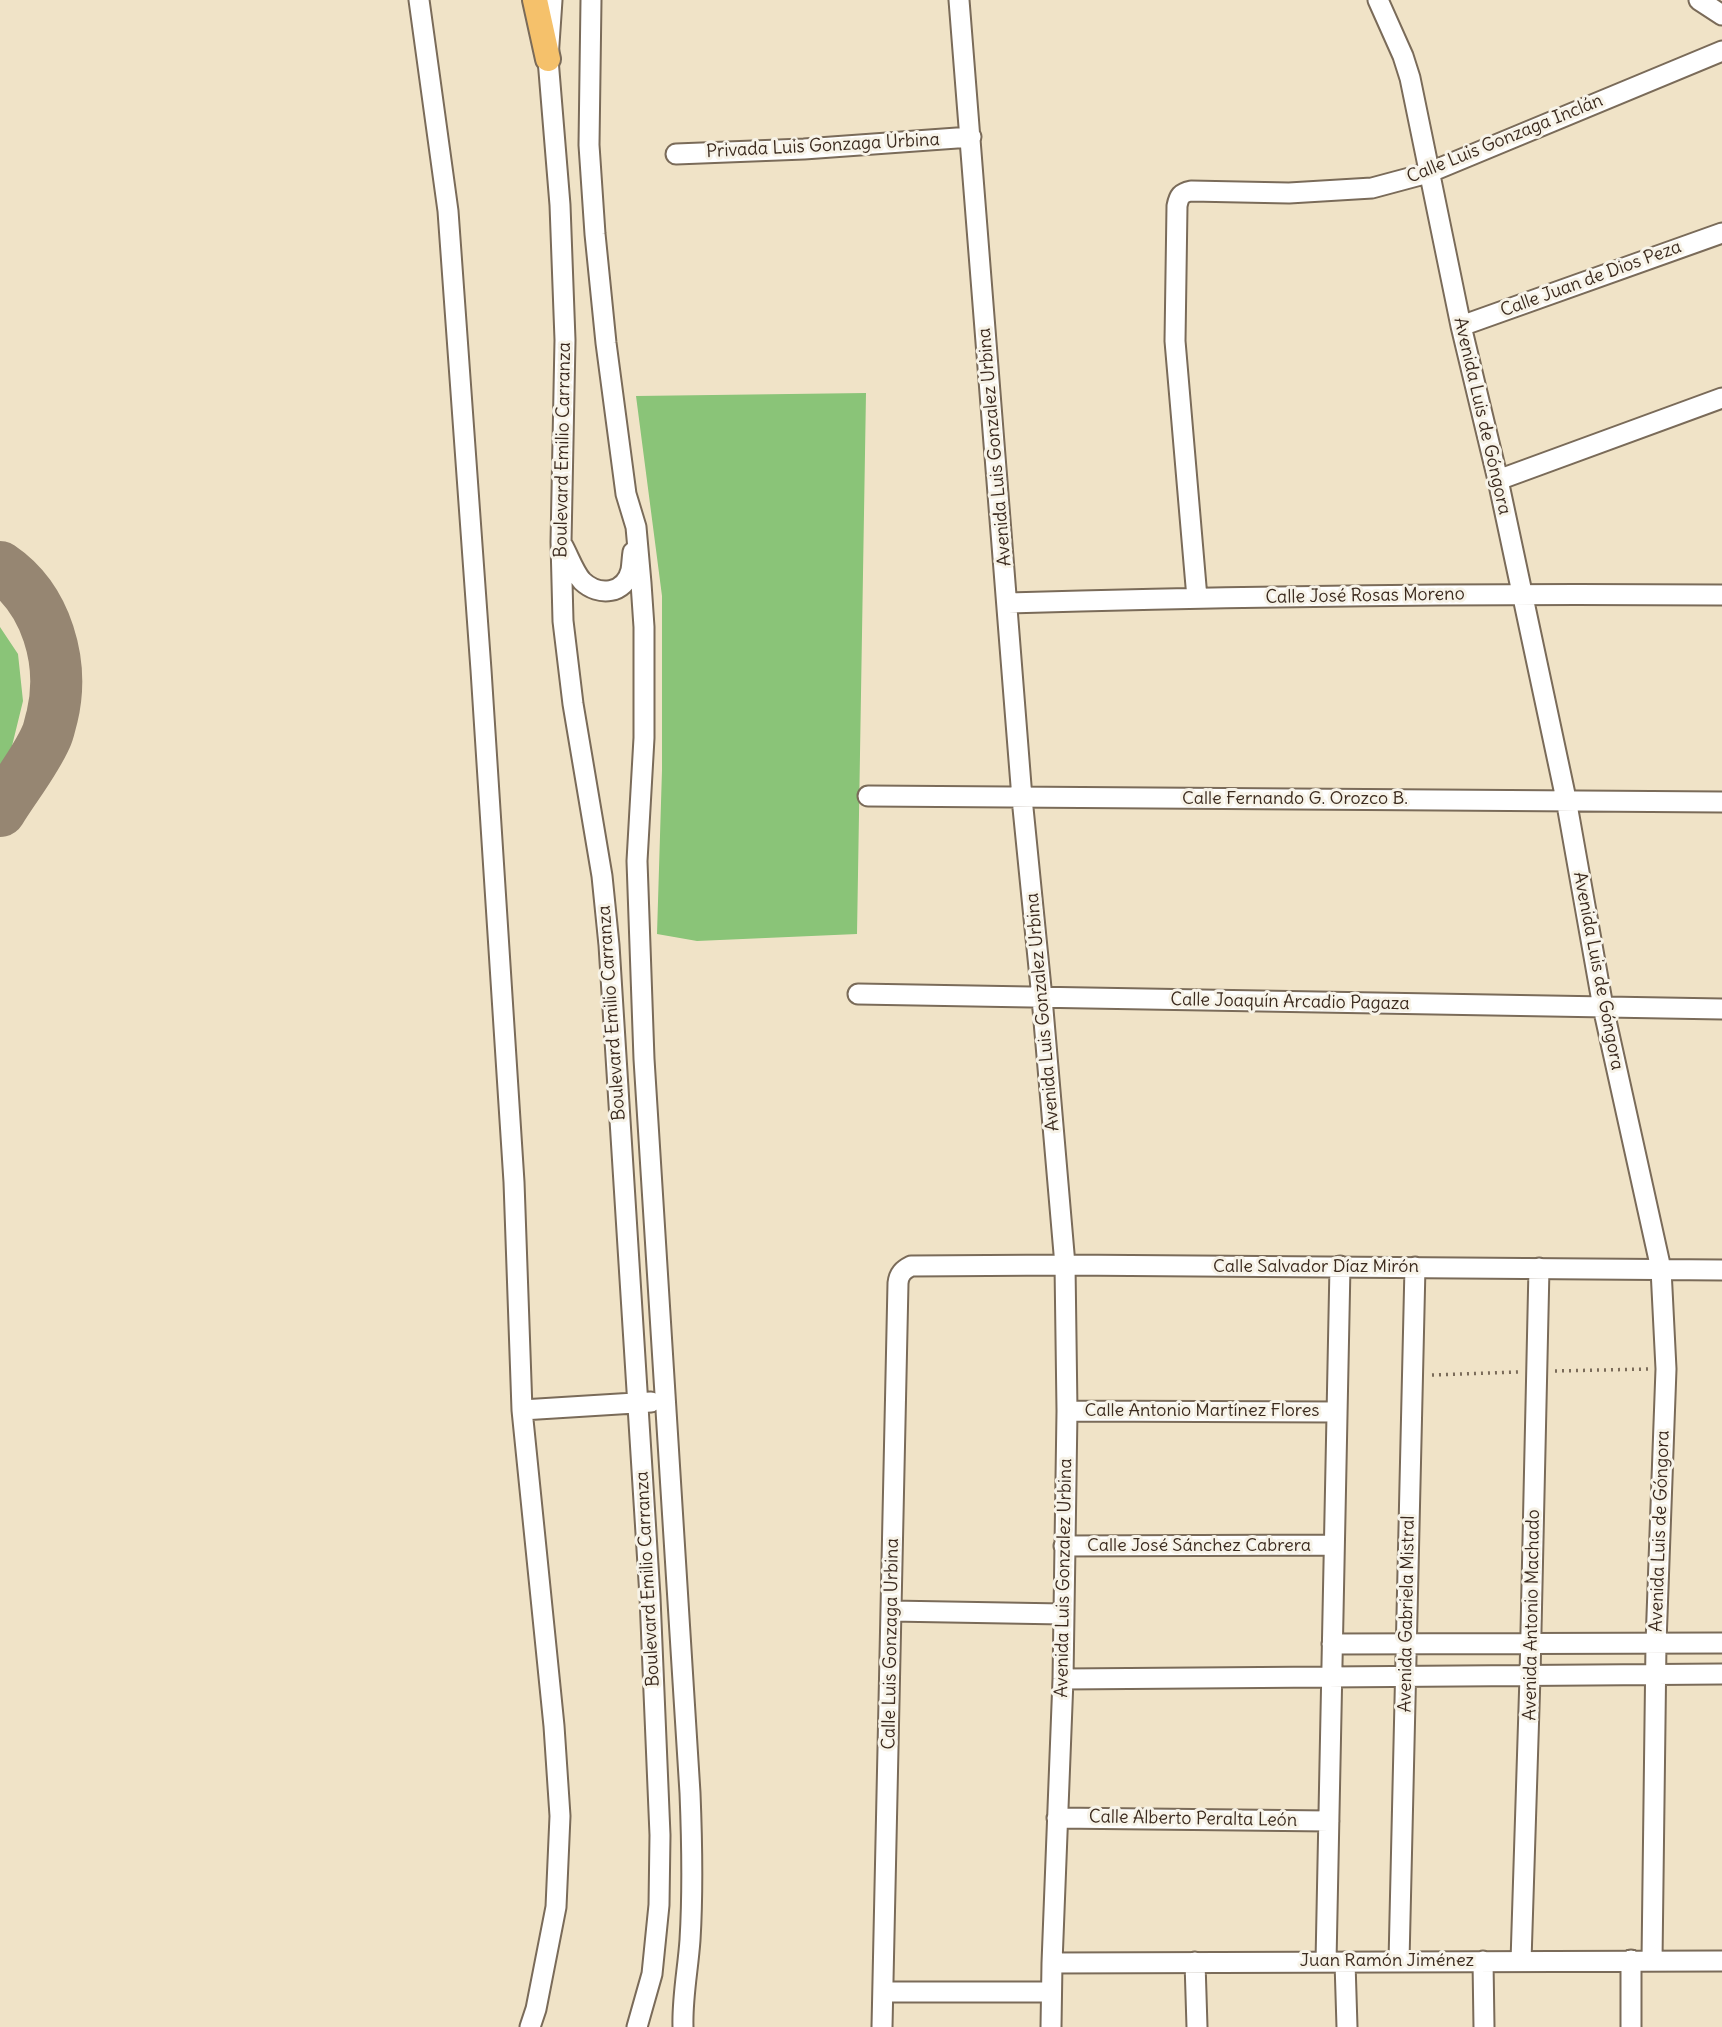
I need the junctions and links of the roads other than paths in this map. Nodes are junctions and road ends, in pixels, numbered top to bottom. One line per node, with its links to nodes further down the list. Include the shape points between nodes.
1 (419, 0): 41 (street, via 450,225 514,1182)
2 (535, 0): 10 (main road)
3 (552, 0): 10 (street, Boulevard Emilio Carranza)
4 (591, 0): 18 (street, Boulevard Emilio Carranza, via 589,145 594,234 626,494)
5 (959, 0): 11 (street, Avenida Luis Gonzalez Urbina)
6 (1378, 0): 13 (street, Avenida Luis de Góngora, via 1403,56)
7 (1699, 0): 8 (street)
8 (1722, 15)
9 (1722, 51): 13 (street, Calle Luis Gonzaga Inclán)
10 (548, 59): 19 (street, Boulevard Emilio Carranza, via 565,340)
11 (971, 137): 12 (street, Privada Luis Gonzaga Urbina); 23 (street, Avenida Luis Gonzalez Urbina)
12 (676, 154)
13 (1428, 173): 15 (street, Avenida Luis de Góngora); 22 (street, Calle Luis Gonzaga Inclán, via 1372,188 1289,193 1191,191 1179,198 1175,341)
14 (1722, 233): 15 (street, Calle Juan de Dios Peza)
15 (1461, 326): 17 (street, Avenida Luis de Góngora)
16 (1722, 398): 17 (street)
17 (1498, 480): 20 (street, Avenida Luis de Góngora)
18 (636, 527): 19 (street, via 631,572 614,591 601,592 580,579); 39 (street, Boulevard Emilio Carranza, via 644,627 644,710 636,862)
19 (561, 542): 40 (street, Boulevard Emilio Carranza, via 563,621 609,945)
20 (1522, 593): 21 (street, Calle José Rosas Moreno); 22 (street, Calle José Rosas Moreno); 26 (street, Avenida Luis de Góngora)
21 (1722, 595)
22 (1197, 598): 23 (street, Calle José Rosas Moreno)
23 (1008, 603): 25 (street, Avenida Luis Gonzalez Urbina)
24 (868, 796): 25 (street, Calle Fernando G. Orozco B.)
25 (1022, 798): 26 (street, Calle Fernando G. Orozco B.); 29 (street, Avenida Luis Gonzalez Urbina)
26 (1566, 799): 27 (street, Calle Fernando G. Orozco B.); 30 (street, Avenida Luis de Góngora)
27 (1722, 802)
28 (858, 994): 29 (street, Calle Joaquín Arcadio Pagaza)
29 (1042, 998): 30 (street, Calle Joaquín Arcadio Pagaza); 32 (street, Avenida Luis Gonzalez Urbina)
30 (1603, 1007): 31 (street, Calle Joaquín Arcadio Pagaza); 37 (street, Avenida Luis de Góngora)
31 (1722, 1009)
32 (1065, 1265): 33 (street, Calle Salvador Díaz Mirón); 34 (street, Calle Salvador Díaz Mirón); 42 (street, Avenida Luis Gonzalez Urbina)
33 (911, 1266): 46 (street, Calle Luis Gonzaga Urbina, via 898,1283)
34 (1340, 1266): 35 (street, Calle Salvador Díaz Mirón); 43 (street)
35 (1415, 1267): 36 (street, Calle Salvador Díaz Mirón); 51 (street, Avenida Gabriela Mistral)
36 (1539, 1268): 37 (street, Calle Salvador Díaz Mirón); 52 (street, Avenida Antonio Machado)
37 (1661, 1269): 38 (street, Calle Salvador Díaz Mirón); 48 (street, Avenida Luis de Góngora, via 1666,1369)
38 (1722, 1270)
39 (666, 1401): 40 (street); 74 (street, Boulevard Emilio Carranza, via 691,1793 693,1877)
40 (638, 1402): 41 (street); 73 (street, Boulevard Emilio Carranza, via 660,1835 652,1973)
41 (522, 1410): 72 (street, via 560,1815 556,1906)
42 (1067, 1411): 43 (street, Calle Antonio Martínez Flores); 45 (street, Avenida Luis Gonzalez Urbina)
43 (1337, 1412): 44 (street)
44 (1334, 1545): 45 (street, Calle José Sánchez Cabrera); 50 (street)
45 (1064, 1546): 47 (street, Avenida Luis Gonzalez Urbina)
46 (891, 1611): 47 (street); 70 (street, Calle Luis Gonzaga Urbina)
47 (1063, 1614): 58 (street, Avenida Luis Gonzalez Urbina)
48 (1656, 1643): 49 (street); 52 (street); 53 (street, Avenida Luis de Góngora)
49 (1722, 1643)
50 (1332, 1644): 51 (street); 57 (street)
51 (1406, 1644): 52 (street); 56 (street, Avenida Gabriela Mistral)
52 (1531, 1644): 55 (street, Avenida Antonio Machado)
53 (1657, 1674): 54 (street); 55 (street); 62 (street, Avenida Luis de Góngora)
54 (1722, 1674)
55 (1530, 1676): 56 (street); 65 (street, Avenida Antonio Machado)
56 (1406, 1677): 57 (street); 63 (street, Avenida Gabriela Mistral)
57 (1332, 1678): 58 (street); 60 (street)
58 (1063, 1679): 59 (street, Avenida Luis Gonzalez Urbina)
59 (1057, 1818): 60 (street, Calle Alberto Peralta León); 69 (street, Avenida Luis Gonzalez Urbina)
60 (1329, 1821): 68 (street)
61 (1630, 1960): 62 (street, Juan Ramón Jiménez); 65 (street, Juan Ramón Jiménez); 80 (street)
62 (1652, 1960): 66 (street, Juan Ramón Jiménez)
63 (1399, 1961): 64 (street, Juan Ramón Jiménez); 68 (street, Juan Ramón Jiménez)
64 (1483, 1961): 65 (street, Juan Ramón Jiménez); 79 (street)
65 (1521, 1961)
66 (1722, 1961)
67 (1195, 1962): 68 (street, Juan Ramón Jiménez); 69 (street, Juan Ramón Jiménez); 77 (street)
68 (1336, 1962): 78 (street)
69 (1052, 1963): 71 (street, Avenida Luis Gonzalez Urbina)
70 (883, 1992): 71 (street); 75 (street, Calle Luis Gonzaga Urbina)
71 (1051, 1992): 76 (street, Avenida Luis Gonzalez Urbina)
72 (530, 2027)
73 (637, 2027)
74 (683, 2027)
75 (882, 2027)
76 (1051, 2027)
77 (1197, 2027)
78 (1347, 2027)
79 (1485, 2027)
80 (1631, 2027)

